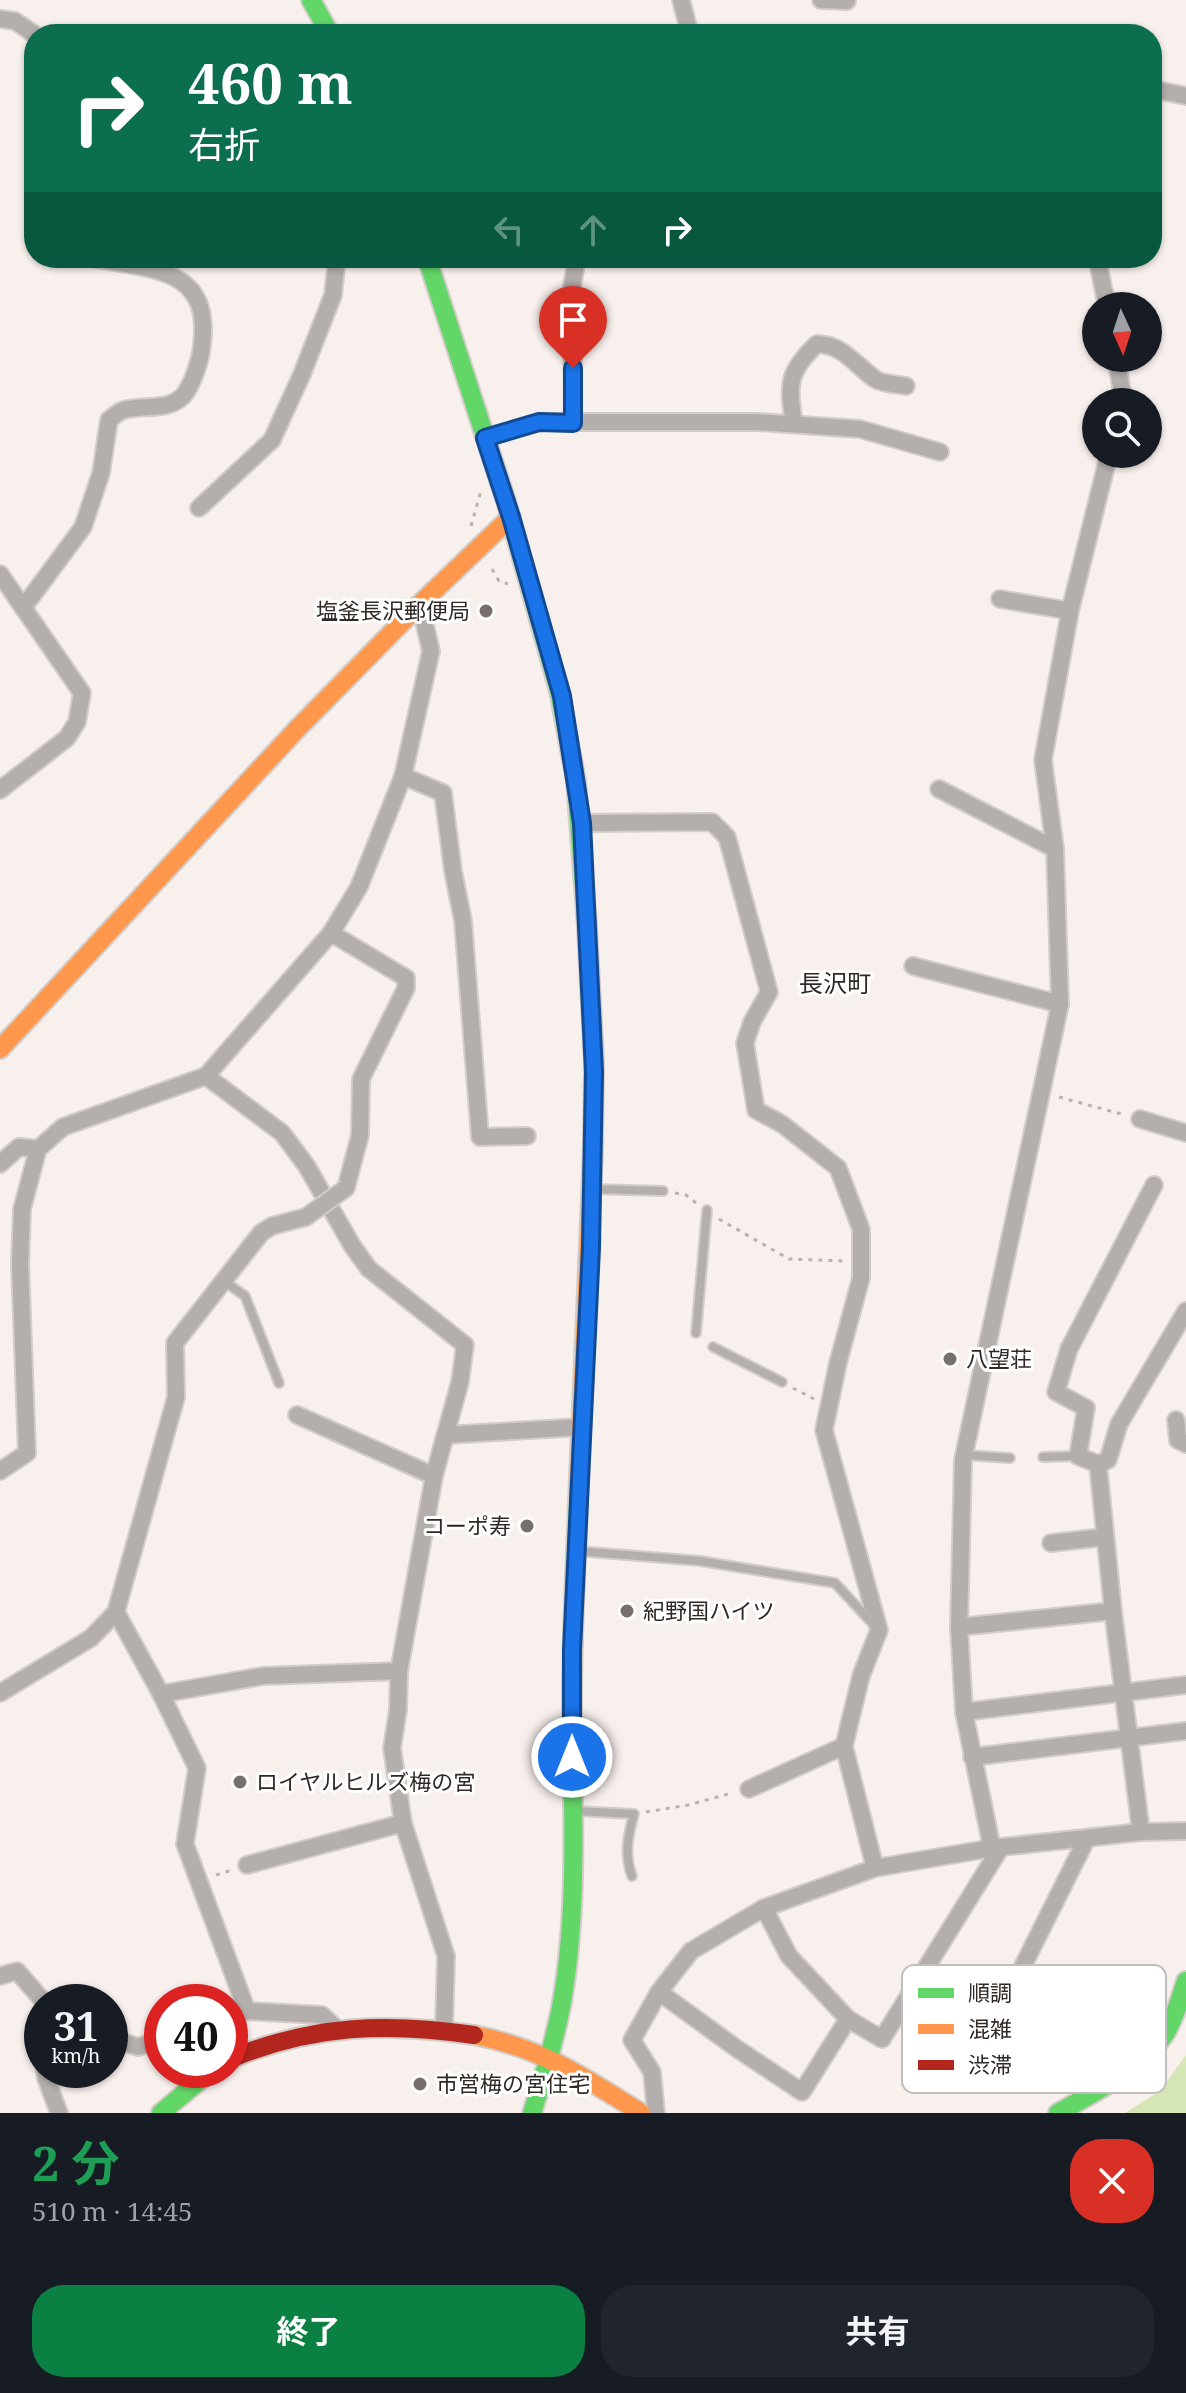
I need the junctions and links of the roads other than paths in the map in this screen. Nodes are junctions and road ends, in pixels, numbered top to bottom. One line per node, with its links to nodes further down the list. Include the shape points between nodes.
1 (311, 0): 6 (street)
2 (681, 0): 7 (street)
3 (821, 0): 4 (street)
4 (847, 1)
5 (0, 19): 8 (street)
6 (324, 24)
7 (687, 24)
8 (24, 27)
9 (1162, 91): 10 (street)
10 (1186, 96)
11 (147, 268): 28 (street, via 177,278 194,291 205,323 201,360 183,396 166,406 123,410 109,420 101,473 83,527)
12 (336, 268): 23 (street, via 333,295 272,440)
13 (430, 268): 20 (street)
14 (575, 268): 18 (street)
15 (1099, 268): 16 (street)
16 (1104, 292)
17 (906, 386): 19 (street, via 877,380 832,345 817,344 800,360 789,389)
18 (573, 423): 19 (street); 20 (street, via 539,422)
19 (794, 424): 21 (street, via 860,429)
20 (485, 438): 24 (street)
21 (940, 452)
22 (1106, 468): 29 (street)
23 (199, 508)
24 (511, 517): 27 (street); 33 (street, via 562,696)
25 (0, 574): 28 (street)
26 (1000, 599): 29 (street)
27 (420, 604): 30 (street, via 431,651); 38 (street)
28 (23, 608): 32 (street, via 82,693 77,722 67,738)
29 (1070, 611): 34 (street, via 1043,760)
30 (403, 776): 35 (street, via 359,887); 42 (street, via 443,793 463,921 480,1137)
31 (939, 789): 34 (street)
32 (0, 790)
33 (582, 823): 46 (street, via 594,1072); 73 (street, via 712,822 727,837 769,992 745,1043 756,1110 838,1168 861,1229 861,1278 824,1430)
34 (1055, 849): 37 (street)
35 (331, 933): 39 (street); 49 (street, bridge, via 406,978 406,988 361,1079 360,1135 346,1188 306,1217 261,1233)
36 (913, 966): 37 (street)
37 (1060, 1004): 60 (street)
38 (0, 1049)
39 (206, 1076): 43 (street, via 63,1127); 58 (street, via 282,1133 369,1269 465,1345)
40 (1140, 1119): 41 (street)
41 (1186, 1133)
42 (527, 1136)
43 (38, 1149): 44 (street, via 19,1147); 65 (street, via 22,1209 20,1264 27,1453)
44 (0, 1164)
45 (1154, 1185): 61 (street, via 1069,1349 1056,1392 1086,1408)
46 (592, 1189): 47 (lane); 57 (street)
47 (663, 1191)
48 (707, 1210): 51 (lane)
49 (224, 1281): 54 (lane, via 245,1296); 71 (street, via 175,1343 176,1397)
50 (1186, 1311): 64 (street, via 1119,1424 1108,1460)
51 (696, 1333)
52 (713, 1347): 53 (lane)
53 (782, 1382)
54 (279, 1383)
55 (297, 1415): 66 (street)
56 (1176, 1420): 59 (street, via 1178,1440)
57 (582, 1427): 58 (street); 69 (street)
58 (445, 1435): 66 (street)
59 (1186, 1444)
60 (964, 1455): 63 (lane); 72 (street)
61 (1078, 1456): 62 (lane); 64 (street)
62 (1043, 1457)
63 (1010, 1458)
64 (1098, 1464): 67 (street)
65 (0, 1471)
66 (434, 1476): 74 (street)
67 (1105, 1537): 68 (street); 70 (street)
68 (1051, 1543)
69 (576, 1551): 73 (lane, via 700,1561 835,1583); 85 (street)
70 (1113, 1611): 72 (street); 76 (street)
71 (116, 1612): 77 (street, via 91,1638); 78 (street)
72 (959, 1627): 79 (street)
73 (879, 1630): 82 (street)
74 (399, 1671): 78 (street, via 263,1676); 86 (street, via 392,1748)
75 (1186, 1685): 76 (street)
76 (1124, 1692): 79 (street); 81 (street)
77 (0, 1693)
78 (161, 1694): 100 (street, via 197,1768 185,1844)
79 (964, 1712): 83 (street)
80 (1186, 1731): 81 (street)
81 (1128, 1739): 83 (street); 88 (street)
82 (844, 1746): 84 (street); 92 (street)
83 (972, 1757): 90 (street)
84 (749, 1789)
85 (572, 1811): 93 (lane, via 634,1814 626,1859); 109 (street, via 567,1966)
86 (403, 1823): 91 (street); 106 (street, via 446,1956)
87 (1186, 1831): 88 (street)
88 (1141, 1832): 89 (street)
89 (1087, 1838): 90 (street); 96 (street)
90 (997, 1847): 92 (street); 95 (street)
91 (247, 1865)
92 (875, 1868): 94 (street)
93 (632, 1876)
94 (764, 1908): 101 (street, via 691,1951); 104 (street, via 789,1956)
95 (926, 1965)
96 (1024, 1965)
97 (0, 1976): 99 (street, via 17,1971)
98 (1186, 1981): 107 (street)
99 (28, 1984)
100 (237, 1984)
101 (659, 1992): 104 (street, via 802,2092); 117 (street, via 632,2040 652,2072)
102 (902, 2006): 104 (street, via 882,2039)
103 (248, 2011): 105 (street, via 322,2015)
104 (848, 2019)
105 (337, 2029): 106 (street); 108 (street)
106 (444, 2029): 109 (street)
107 (1166, 2031)
108 (248, 2050)
109 (551, 2058): 115 (street); 116 (street)
110 (50, 2088): 113 (street)
111 (191, 2088): 114 (street)
112 (1091, 2093): 118 (street)
113 (59, 2113)
114 (161, 2113)
115 (532, 2113)
116 (641, 2113)
117 (656, 2113)
118 (1058, 2113)

